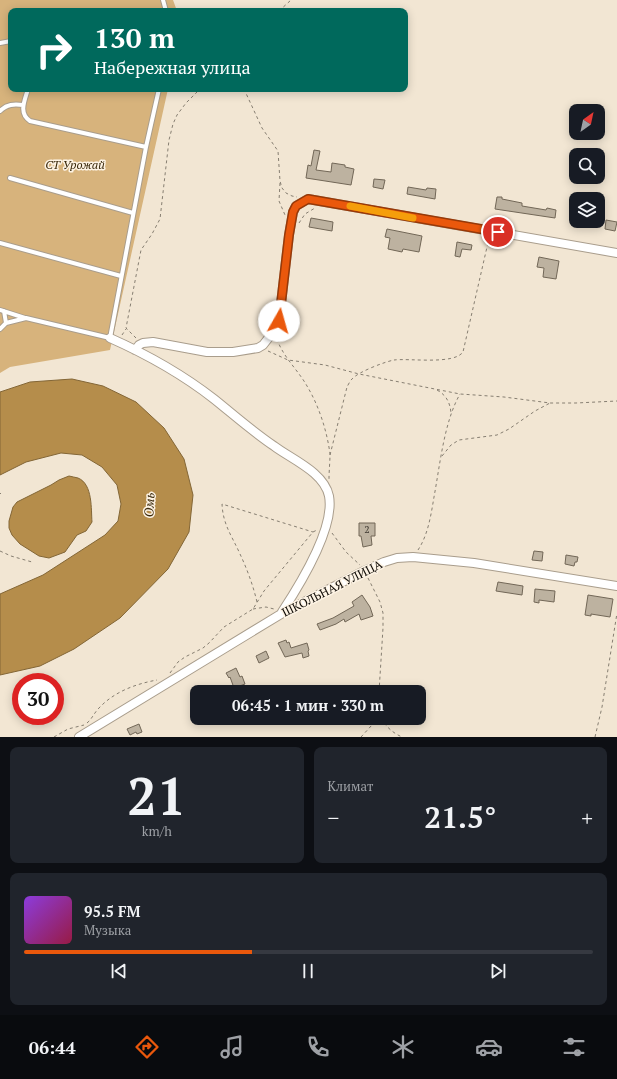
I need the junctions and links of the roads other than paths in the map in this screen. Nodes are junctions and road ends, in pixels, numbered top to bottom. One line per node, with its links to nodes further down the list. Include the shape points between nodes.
1 (27, 92): 3 (lane)
2 (158, 92): 5 (lane)
3 (23, 105): 4 (lane, via 13,104); 5 (lane, via 23,114 30,121)
4 (0, 111)
5 (146, 147): 7 (lane)
6 (10, 178): 7 (lane)
7 (133, 213): 10 (lane)
8 (0, 243): 10 (lane)
9 (617, 253): 16 (street, via 308,199 296,206 293,212 295,225 279,321 263,345 233,352 207,352 153,342)
10 (121, 276): 15 (lane)
11 (2, 311): 12 (lane); 13 (lane)
12 (26, 318): 13 (lane); 15 (lane)
13 (6, 323): 14 (lane)
14 (0, 329)
15 (110, 338): 16 (street)
16 (137, 347): 18 (street, via 188,380 274,446 310,470 324,484 329,496 325,527 304,574)
17 (617, 586): 18 (street, ШКОЛЬНАЯ УЛИЦА, via 474,563 413,557 397,558 364,571)
18 (281, 614): 19 (street, ШКОЛЬНАЯ УЛИЦА)
19 (78, 737)

